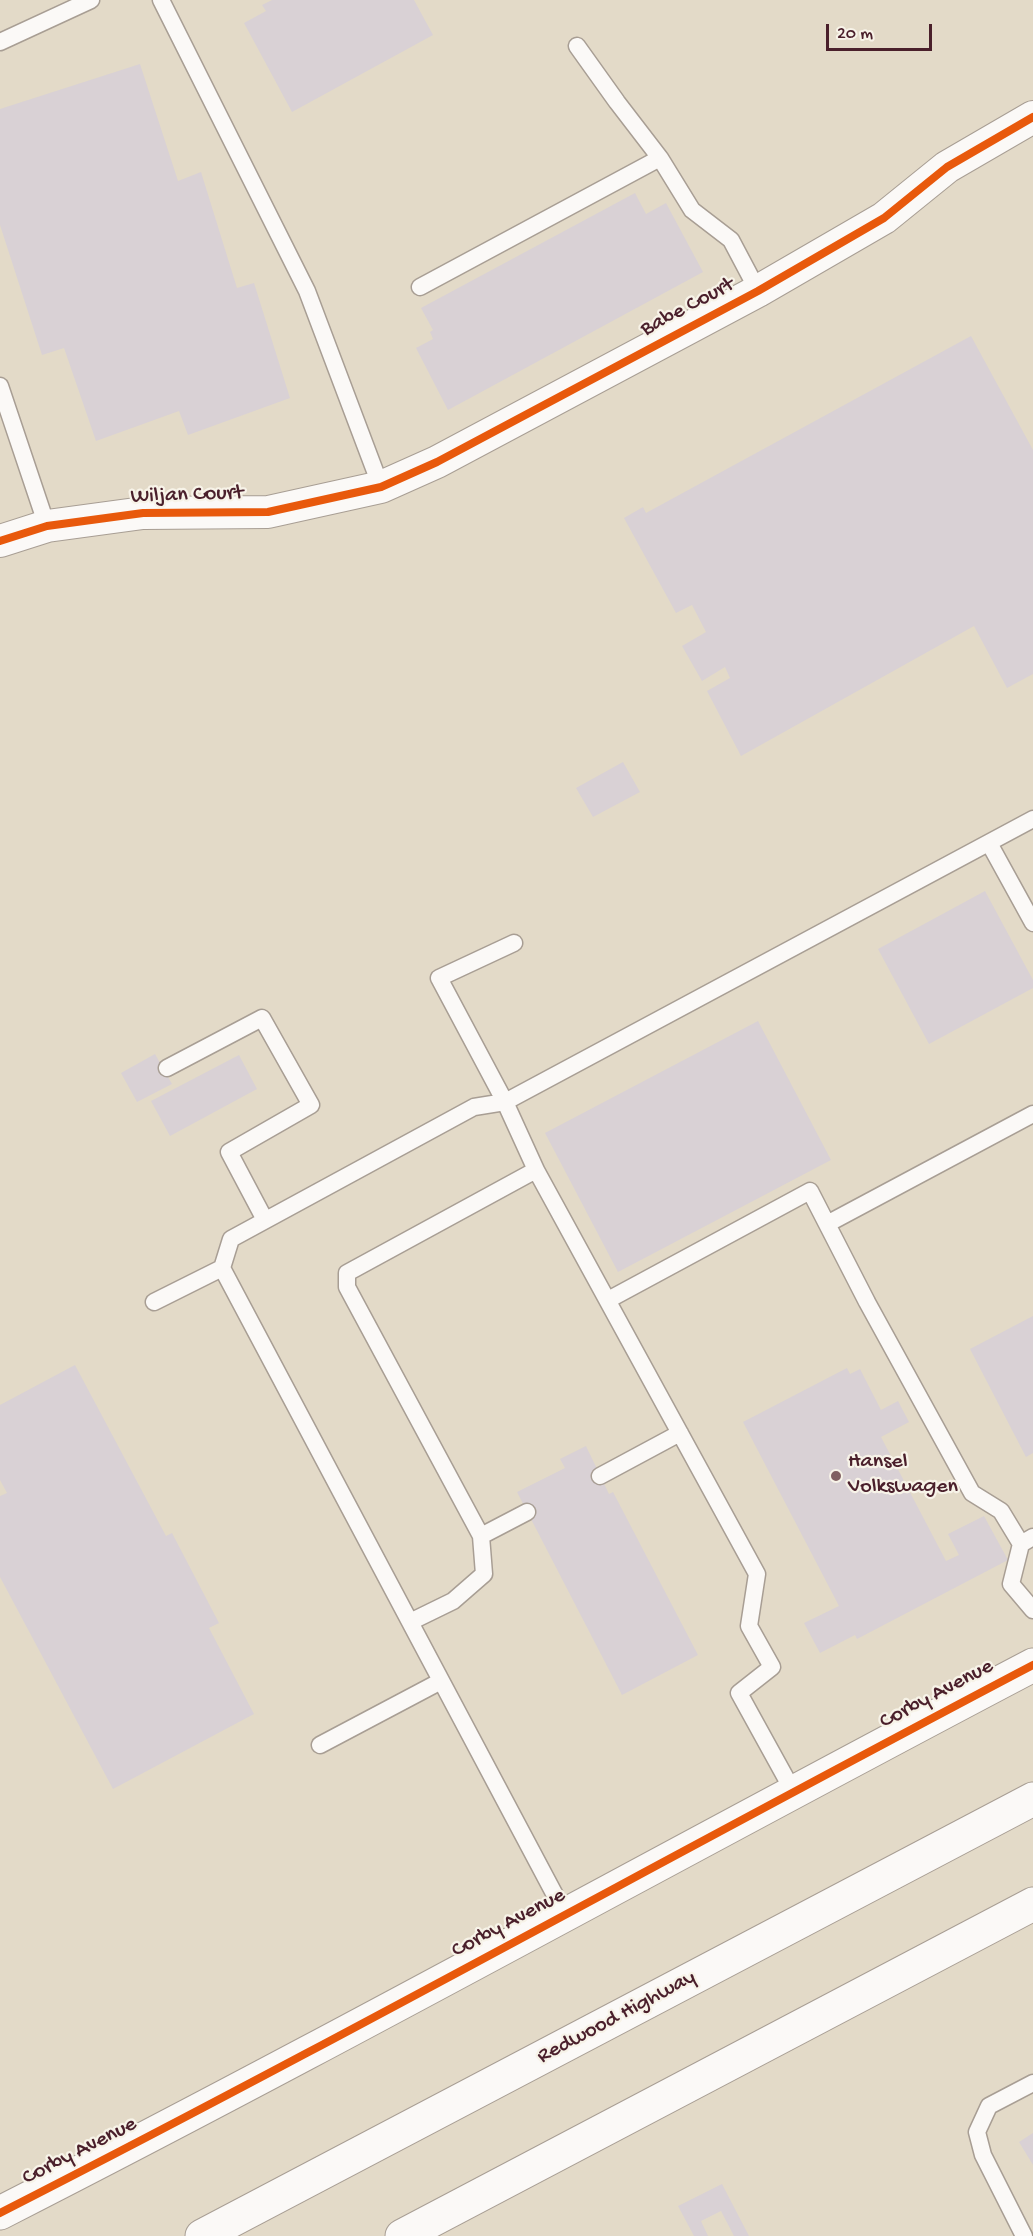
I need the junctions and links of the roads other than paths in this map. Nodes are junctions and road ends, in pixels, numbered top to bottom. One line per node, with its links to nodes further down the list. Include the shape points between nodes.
1 (91, 0): 3 (lane)
2 (161, 0): 10 (lane, via 307,291)
3 (0, 42)
4 (577, 46): 6 (lane)
5 (1033, 117): 8 (street, Babe Court, via 947,167 884,219)
6 (660, 158): 7 (lane); 8 (lane, via 692,210 731,240)
7 (420, 287)
8 (758, 291): 10 (street, Babe Court, via 458,452)
9 (0, 386): 12 (lane)
10 (381, 487): 11 (street, Babe Court)
11 (342, 497): 12 (street, Wiljan Court, via 268,512 142,513)
12 (47, 526): 13 (street, Wiljan Court)
13 (0, 542)
14 (1033, 819): 15 (lane)
15 (990, 843): 16 (lane); 19 (lane)
16 (1033, 923)
17 (514, 943): 19 (lane, via 439,978)
18 (167, 1068): 22 (lane, via 262,1017 311,1106 229,1152)
19 (505, 1102): 21 (lane); 22 (lane, via 474,1107)
20 (1033, 1114): 23 (lane)
21 (536, 1170): 25 (lane); 30 (lane, via 347,1273 347,1287)
22 (265, 1220): 24 (lane, via 231,1239)
23 (827, 1224): 25 (lane, via 810,1191); 31 (lane, via 972,1493 1001,1510)
24 (222, 1268): 26 (lane); 33 (lane)
25 (608, 1300): 27 (lane)
26 (154, 1302)
27 (680, 1433): 28 (lane); 37 (lane, via 757,1574 749,1626 772,1667 739,1693)
28 (600, 1476)
29 (527, 1512): 30 (lane)
30 (481, 1536): 33 (lane, via 484,1574 453,1601)
31 (1027, 1541): 32 (lane, via 1011,1584)
32 (1033, 1610)
33 (410, 1622): 35 (lane)
34 (1033, 1665): 37 (main road, Corby Avenue)
35 (441, 1681): 36 (lane); 40 (lane)
36 (320, 1745)
37 (793, 1791): 40 (main road, Corby Avenue)
38 (1033, 1799): 43 (main road, Redwood Highway)
39 (1033, 1904): 44 (main road)
40 (565, 1914): 42 (main road, Corby Avenue)
41 (1033, 2083): 45 (lane, via 989,2106 976,2132 983,2155)
42 (0, 2213)
43 (202, 2236)
44 (402, 2236)
45 (1024, 2236)

